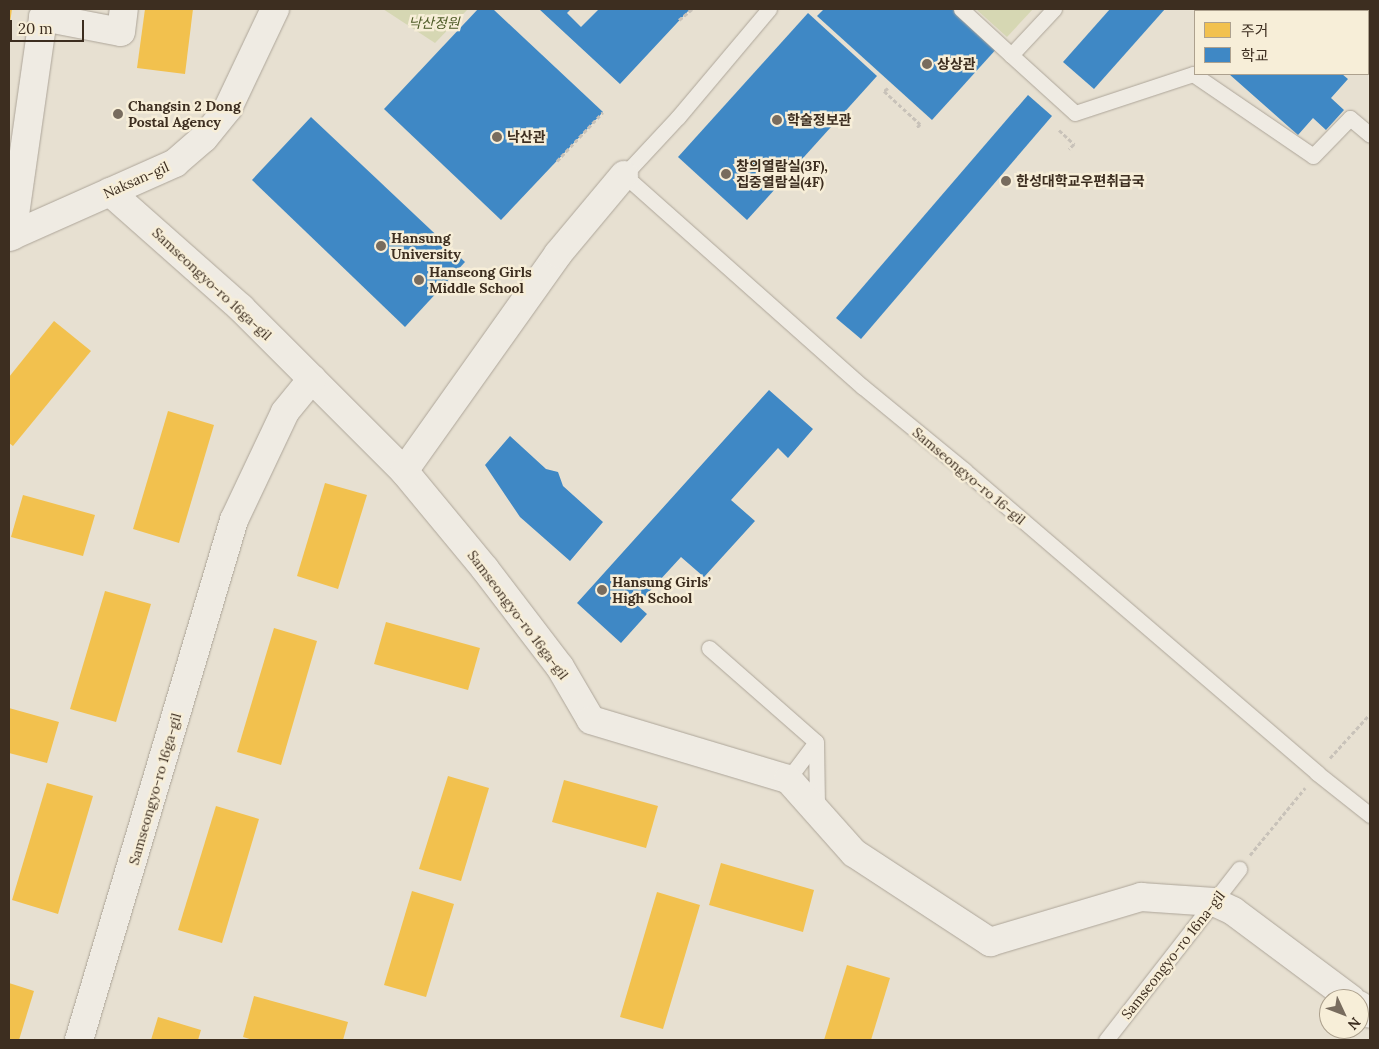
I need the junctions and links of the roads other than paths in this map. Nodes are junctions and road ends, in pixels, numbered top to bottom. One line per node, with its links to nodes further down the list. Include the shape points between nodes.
1 (124, 9): 6 (street, via 121,32)
2 (276, 9): 12 (street, Naksan-gil, via 228,108 204,138 174,163)
3 (769, 9): 11 (lane, via 678,117)
4 (961, 9): 7 (lane)
5 (1054, 9): 7 (lane)
6 (44, 13): 13 (street)
7 (1011, 55): 8 (lane, via 1075,113)
8 (1194, 75)
9 (1194, 75): 10 (lane, via 1314,156 1350,118)
10 (1370, 135)
11 (624, 175): 15 (street, via 558,254); 19 (lane, Samseongyo-ro 16-gil, via 863,387)
12 (110, 192): 13 (street, Naksan-gil); 14 (street, Samseongyo-ro 16ga-gil, via 241,308)
13 (10, 236)
14 (312, 379): 15 (street, Samseongyo-ro 16ga-gil); 24 (street, Samseongyo-ro 16ga-gil, via 285,412 234,520)
15 (404, 471): 18 (street, Samseongyo-ro 16ga-gil, via 485,568 548,652 591,720)
16 (708, 648): 17 (lane)
17 (816, 742): 18 (lane); 20 (lane, via 817,803)
18 (788, 779): 20 (street)
19 (1370, 815)
20 (854, 853): 22 (street, via 990,942 1141,897)
21 (1239, 869): 22 (lane, Samseongyo-ro 16na-gil)
22 (1214, 902): 23 (street, via 1233,911); 25 (lane, Samseongyo-ro 16na-gil)
23 (1338, 989)
24 (79, 1040)
25 (1106, 1040)

